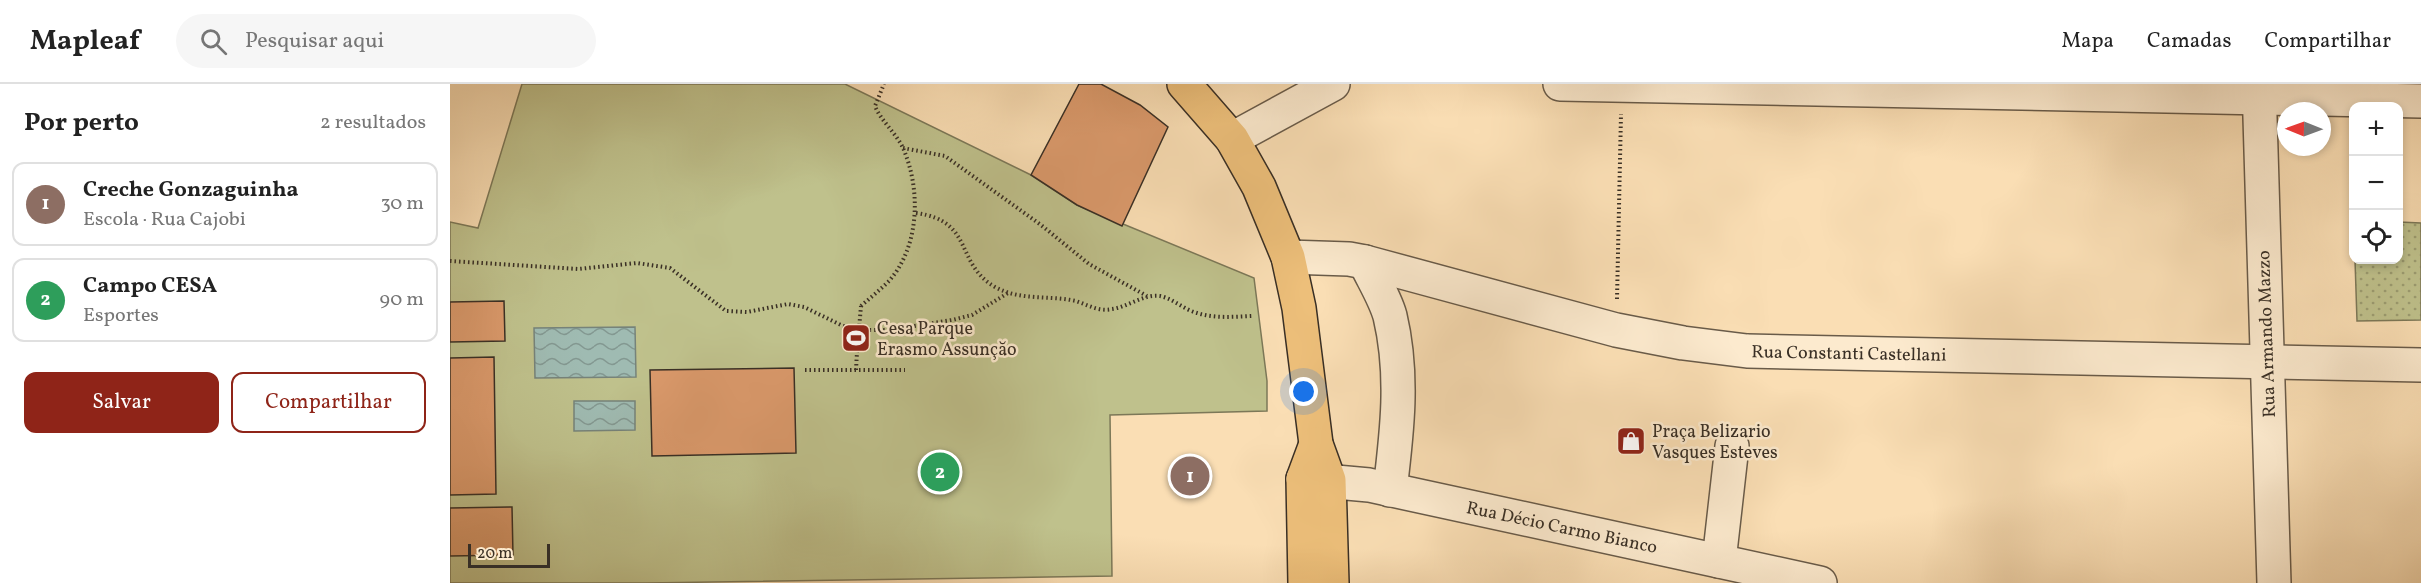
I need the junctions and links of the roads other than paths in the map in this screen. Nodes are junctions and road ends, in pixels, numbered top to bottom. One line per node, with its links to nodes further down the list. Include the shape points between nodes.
1 (1184, 84): 6 (main road)
2 (1333, 84): 6 (street)
3 (1560, 84): 4 (street)
4 (2259, 91): 5 (street); 9 (street, Rua Armando Mazzo)
5 (2421, 101)
6 (1232, 139): 7 (main road, via 1263,197)
7 (1287, 257): 8 (street, Rua Constanti Castellani); 12 (main road, via 1299,308 1316,444)
8 (1365, 262): 9 (street, Rua Constanti Castellani, via 1616,330 1683,344 1747,351); 13 (street, via 1389,314 1397,358 1399,412)
9 (2267, 362): 10 (street, Rua Constanti Castellani); 18 (street, Rua Armando Mazzo)
10 (2421, 365)
11 (1732, 446): 14 (street)
12 (1316, 479): 13 (street, Rua Décio Carmo Bianco); 15 (main road); 16 (main road)
13 (1390, 490): 14 (street, Rua Décio Carmo Bianco)
14 (1719, 561): 17 (street, Rua Décio Carmo Bianco)
15 (1305, 583)
16 (1332, 583)
17 (1820, 583)
18 (2274, 583)

